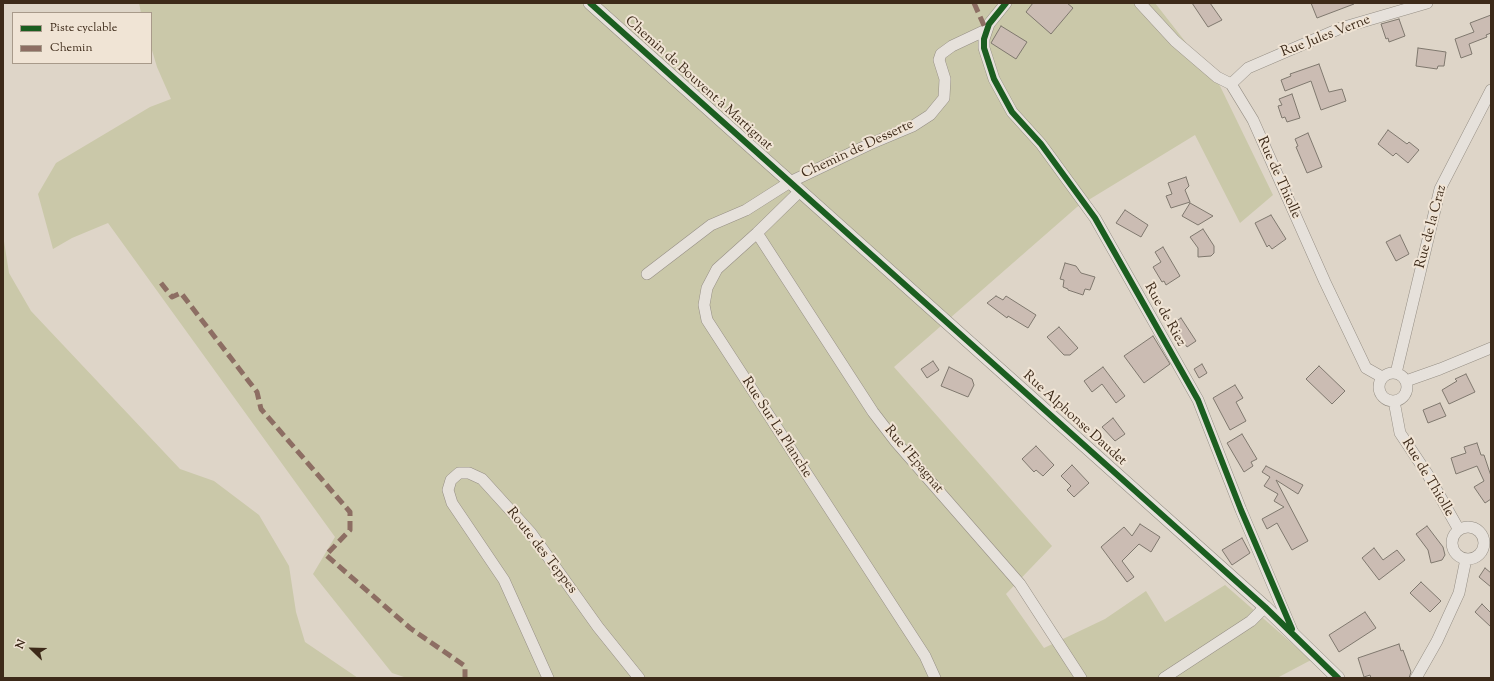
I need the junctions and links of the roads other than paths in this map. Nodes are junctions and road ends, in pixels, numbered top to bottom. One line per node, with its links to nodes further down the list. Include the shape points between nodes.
1 (590, 3): 8 (street, Chemin de Bouvent à Martignat)
2 (1006, 3): 5 (street, via 993,17)
3 (1140, 3): 6 (street, Rue de Thiolle, via 1176,41 1217,77)
4 (1428, 3): 6 (street, Rue Jules Verne, via 1341,28 1248,68)
5 (986, 30): 8 (street, Chemin de Desserte, via 941,54 939,60 945,79 944,98 930,115 913,126 870,144); 20 (street, Rue de Riez, via 984,48 1002,98 1041,144 1095,218 1198,400)
6 (1231, 84): 13 (street, Rue de Thiolle, via 1253,120 1366,368)
7 (1491, 90): 12 (street, Rue de la Craz, via 1440,189)
8 (795, 187): 9 (street, Rue Sur La Planche); 10 (street, Chemin de Desserte, via 711,225); 19 (street, Rue Alphonse Daudet)
9 (757, 233): 23 (street, Rue Sur La Planche, via 717,269 706,288 704,305 707,320 924,656); 24 (street, Rue l'Epagnat, via 873,412 896,442 1020,584)
10 (647, 274)
11 (1491, 348): 14 (street, via 1440,370)
12 (1396, 373): 13 (street); 14 (street)
13 (1382, 377): 15 (street, via 1379,386 1381,395)
14 (1406, 381): 15 (street, via 1405,394)
15 (1394, 401): 16 (street, Rue de Thiolle, via 1400,433 1428,475)
16 (1459, 530): 17 (street, via 1468,527 1478,530 1484,538); 18 (street, via 1453,539 1453,549 1460,557)
17 (1487, 551): 18 (street, via 1475,558)
18 (1466, 559): 27 (street, via 1458,593 1437,641)
19 (1265, 607): 20 (street, Rue Alphonse Daudet); 25 (street, via 1251,621)
20 (1293, 633): 26 (street, Rue Alphonse Daudet)
21 (548, 678): 22 (street, Route des Teppes, via 504,580 452,503 448,490 451,480 459,473 469,473 482,479 526,528 598,627)
22 (639, 678)
23 (935, 678)
24 (1081, 678)
25 (1164, 678)
26 (1338, 678)
27 (1416, 678)

